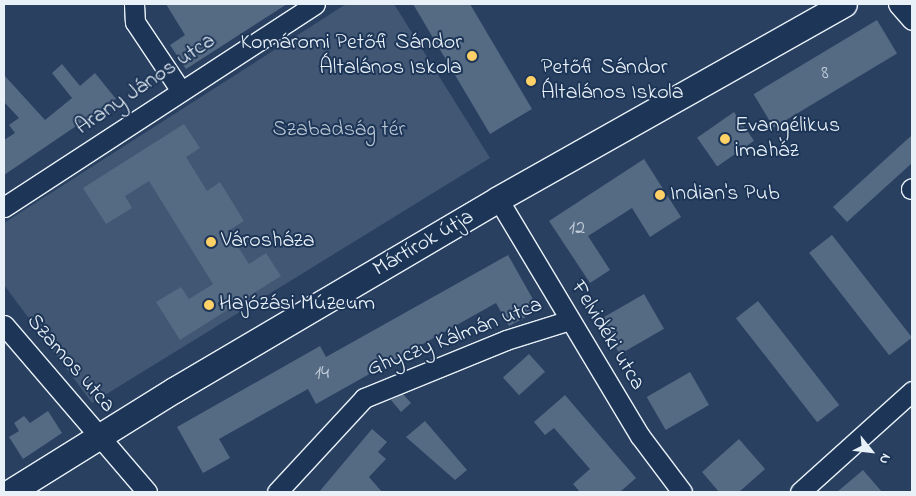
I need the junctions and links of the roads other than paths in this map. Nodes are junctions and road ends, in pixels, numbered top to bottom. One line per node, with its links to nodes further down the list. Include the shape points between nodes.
1 (134, 4): 6 (street, via 135,22)
2 (315, 4): 6 (street, Arany János utca)
3 (844, 4): 7 (main road, Mártírok útja)
4 (898, 4): 5 (street)
5 (912, 20)
6 (181, 91): 8 (street, Arany János utca)
7 (498, 200): 9 (street, Felvidéki utca); 12 (main road, Mártírok útja)
8 (4, 207)
9 (570, 320): 15 (street, Ghyczy Kálmán utca, via 506,340 364,398); 16 (street, Felvidéki utca, via 640,436)
10 (4, 325): 12 (street, Szamos utca)
11 (912, 391): 17 (street)
12 (100, 434): 13 (main road, Mártírok útja); 14 (street, Szamos utca)
13 (10, 492)
14 (147, 492)
15 (277, 492)
16 (682, 492)
17 (800, 492)

